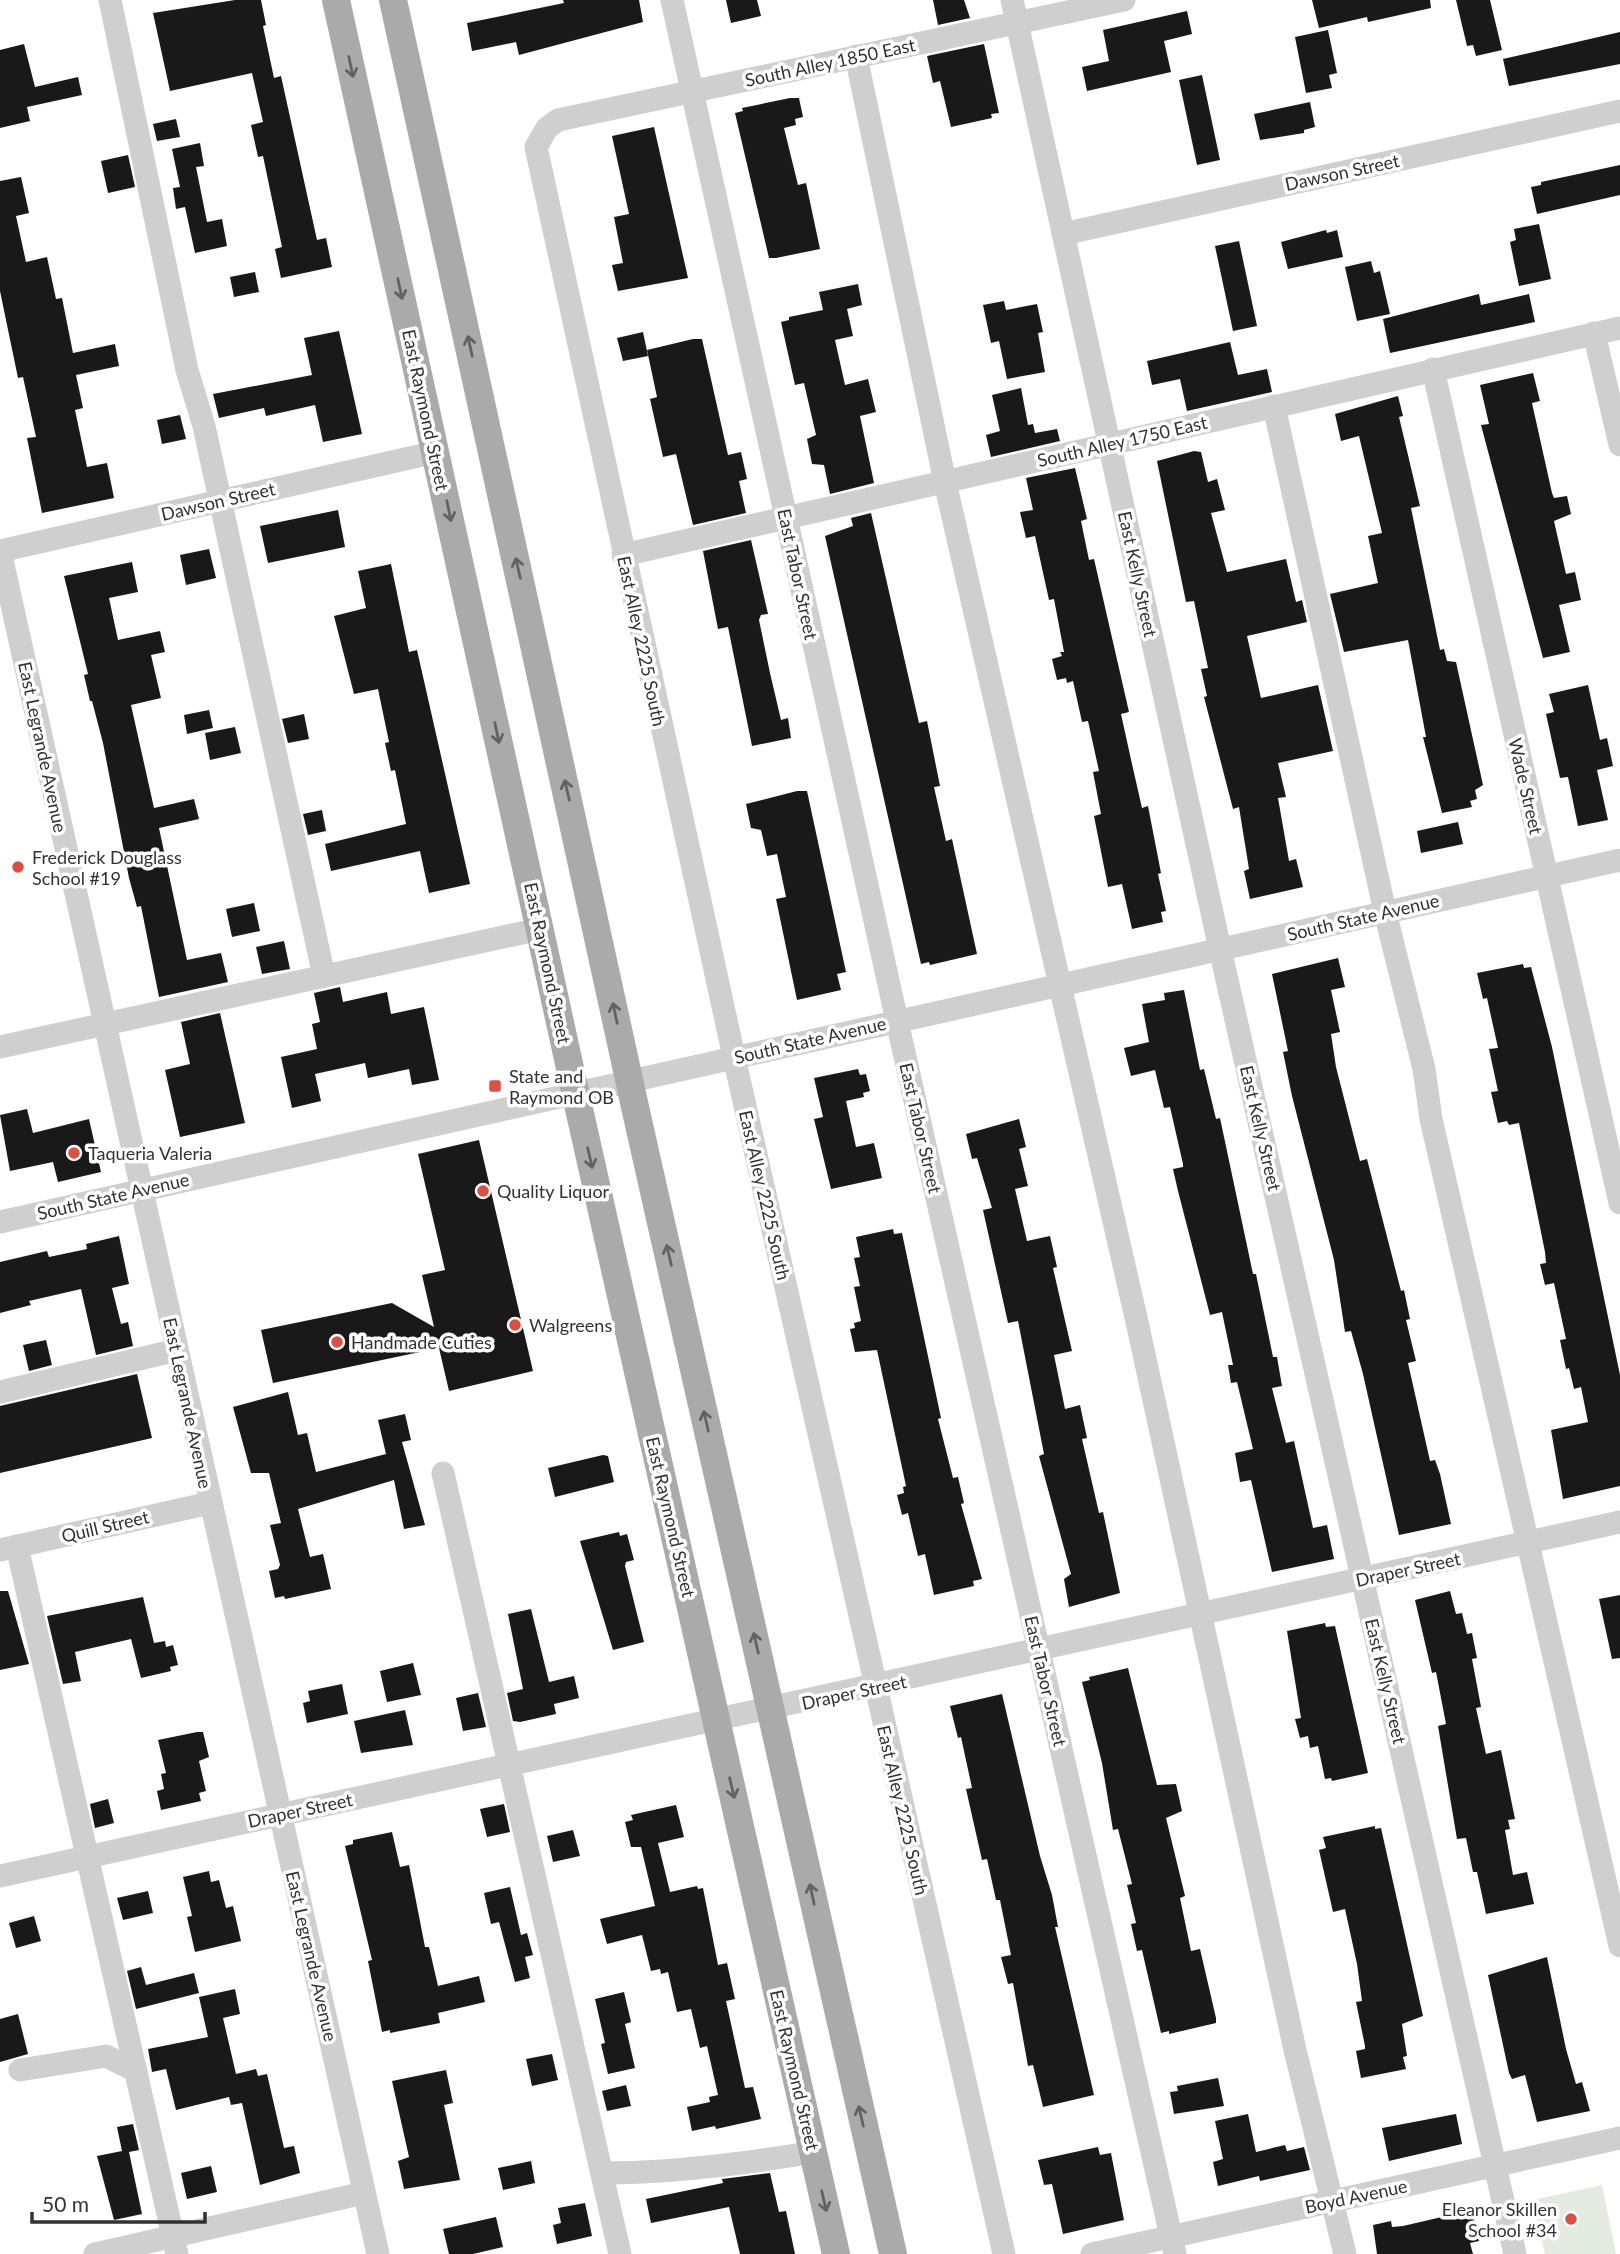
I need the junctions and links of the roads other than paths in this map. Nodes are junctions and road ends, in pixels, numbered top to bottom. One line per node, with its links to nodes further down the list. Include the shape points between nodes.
1 (110, 0): 21 (street, via 187,370)
2 (336, 0): 19 (main road, East Raymond Street, one-way to 19)
3 (393, 0): 36 (main road, one-way to 3)
4 (672, 0): 9 (street, East Tabor Street)
5 (1012, 0): 7 (street, East Kelly Street)
6 (1124, 0): 7 (street, South Alley 1850 East)
7 (1017, 23): 8 (street, South Alley 1850 East); 12 (street, East Kelly Street)
8 (856, 56): 9 (street, South Alley 1850 East); 20 (street)
9 (692, 91): 11 (street, South Alley 1850 East, via 558,120); 22 (street, East Tabor Street)
10 (1620, 111): 12 (street, Dawson Street)
11 (541, 135): 24 (street, East Alley 2225 South, via 536,158)
12 (1063, 234): 17 (street, East Kelly Street)
13 (1620, 328): 14 (street, South Alley 1750 East)
14 (1594, 333): 15 (street, South Alley 1750 East); 18 (street)
15 (1433, 369): 16 (street, South Alley 1750 East); 26 (street, Wade Street)
16 (1274, 406): 17 (street, South Alley 1750 East); 27 (street)
17 (1110, 444): 20 (street, South Alley 1750 East); 29 (street, East Kelly Street)
18 (1620, 445)
19 (436, 452): 21 (street, Dawson Street); 28 (main road, East Raymond Street, one-way to 28)
20 (945, 482): 22 (street, South Alley 1750 East); 31 (street)
21 (220, 501): 23 (street, Dawson Street); 30 (street)
22 (786, 519): 24 (street, South Alley 1750 East); 32 (street, East Tabor Street)
23 (0, 551): 33 (street, East Legrande Avenue)
24 (623, 555): 35 (street, East Alley 2225 South)
25 (1620, 860): 26 (street, South State Avenue)
26 (1546, 876): 27 (street, South State Avenue); 39 (street, Wade Street)
27 (1385, 912): 29 (street, South State Avenue); 46 (street)
28 (540, 929): 30 (street); 37 (main road, East Raymond Street)
29 (1220, 948): 31 (street, South State Avenue); 48 (street, East Kelly Street)
30 (324, 976): 33 (street)
31 (1059, 984): 32 (street, South State Avenue); 49 (street)
32 (897, 1021): 35 (street, South State Avenue); 50 (street, East Tabor Street)
33 (103, 1024): 34 (street); 38 (street, East Legrande Avenue)
34 (0, 1047)
35 (734, 1057): 36 (street, South State Avenue); 51 (street, East Alley 2225 South)
36 (629, 1079): 37 (street, South State Avenue); 52 (main road, one-way to 36)
37 (575, 1091): 38 (street, South State Avenue); 53 (main road, East Raymond Street, one-way to 53)
38 (140, 1190): 40 (street, South State Avenue); 41 (street, East Legrande Avenue)
39 (1620, 1203)
40 (0, 1222)
41 (177, 1350): 42 (street); 44 (street, East Legrande Avenue)
42 (0, 1392)
43 (443, 1473): 54 (street)
44 (210, 1503): 47 (street, Quill Street); 55 (street, East Legrande Avenue)
45 (1620, 1522): 46 (street, Draper Street)
46 (1529, 1543): 48 (street, Draper Street); 58 (street)
47 (8, 1548): 56 (street)
48 (1363, 1579): 49 (street, Draper Street); 65 (street, East Kelly Street)
49 (1201, 1613): 50 (street, Draper Street); 68 (street)
50 (1039, 1652): 51 (street, Draper Street); 70 (street, East Tabor Street)
51 (876, 1687): 52 (street, Draper Street); 76 (street, East Alley 2225 South)
52 (771, 1710): 53 (street, Draper Street); 75 (main road, one-way to 52)
53 (717, 1721): 54 (street, Draper Street); 64 (main road, East Raymond Street, one-way to 64)
54 (511, 1765): 55 (street, Draper Street); 66 (street)
55 (280, 1815): 56 (street, Draper Street); 67 (street, East Legrande Avenue)
56 (88, 1856): 57 (street, Draper Street); 59 (street)
57 (0, 1876)
58 (1620, 1946)
59 (126, 2027): 60 (street); 62 (street)
60 (106, 2056): 61 (street); 62 (street)
61 (20, 2070)
62 (136, 2071): 69 (street)
63 (1620, 2138): 65 (street, Boyd Avenue)
64 (814, 2152): 66 (street, via 736,2165); 74 (main road, East Raymond Street, one-way to 74)
65 (1495, 2166): 68 (street, Boyd Avenue); 79 (street, East Kelly Street)
66 (602, 2173): 73 (street)
67 (364, 2193): 69 (street); 72 (street, East Legrande Avenue)
68 (1332, 2201): 70 (street, Boyd Avenue); 78 (street)
69 (175, 2245): 71 (street)
70 (1173, 2245): 77 (street, Boyd Avenue)
71 (95, 2254)
72 (378, 2254)
73 (620, 2254)
74 (836, 2254)
75 (893, 2254)
76 (1004, 2254)
77 (1092, 2254)
78 (1345, 2254)
79 (1515, 2254)

